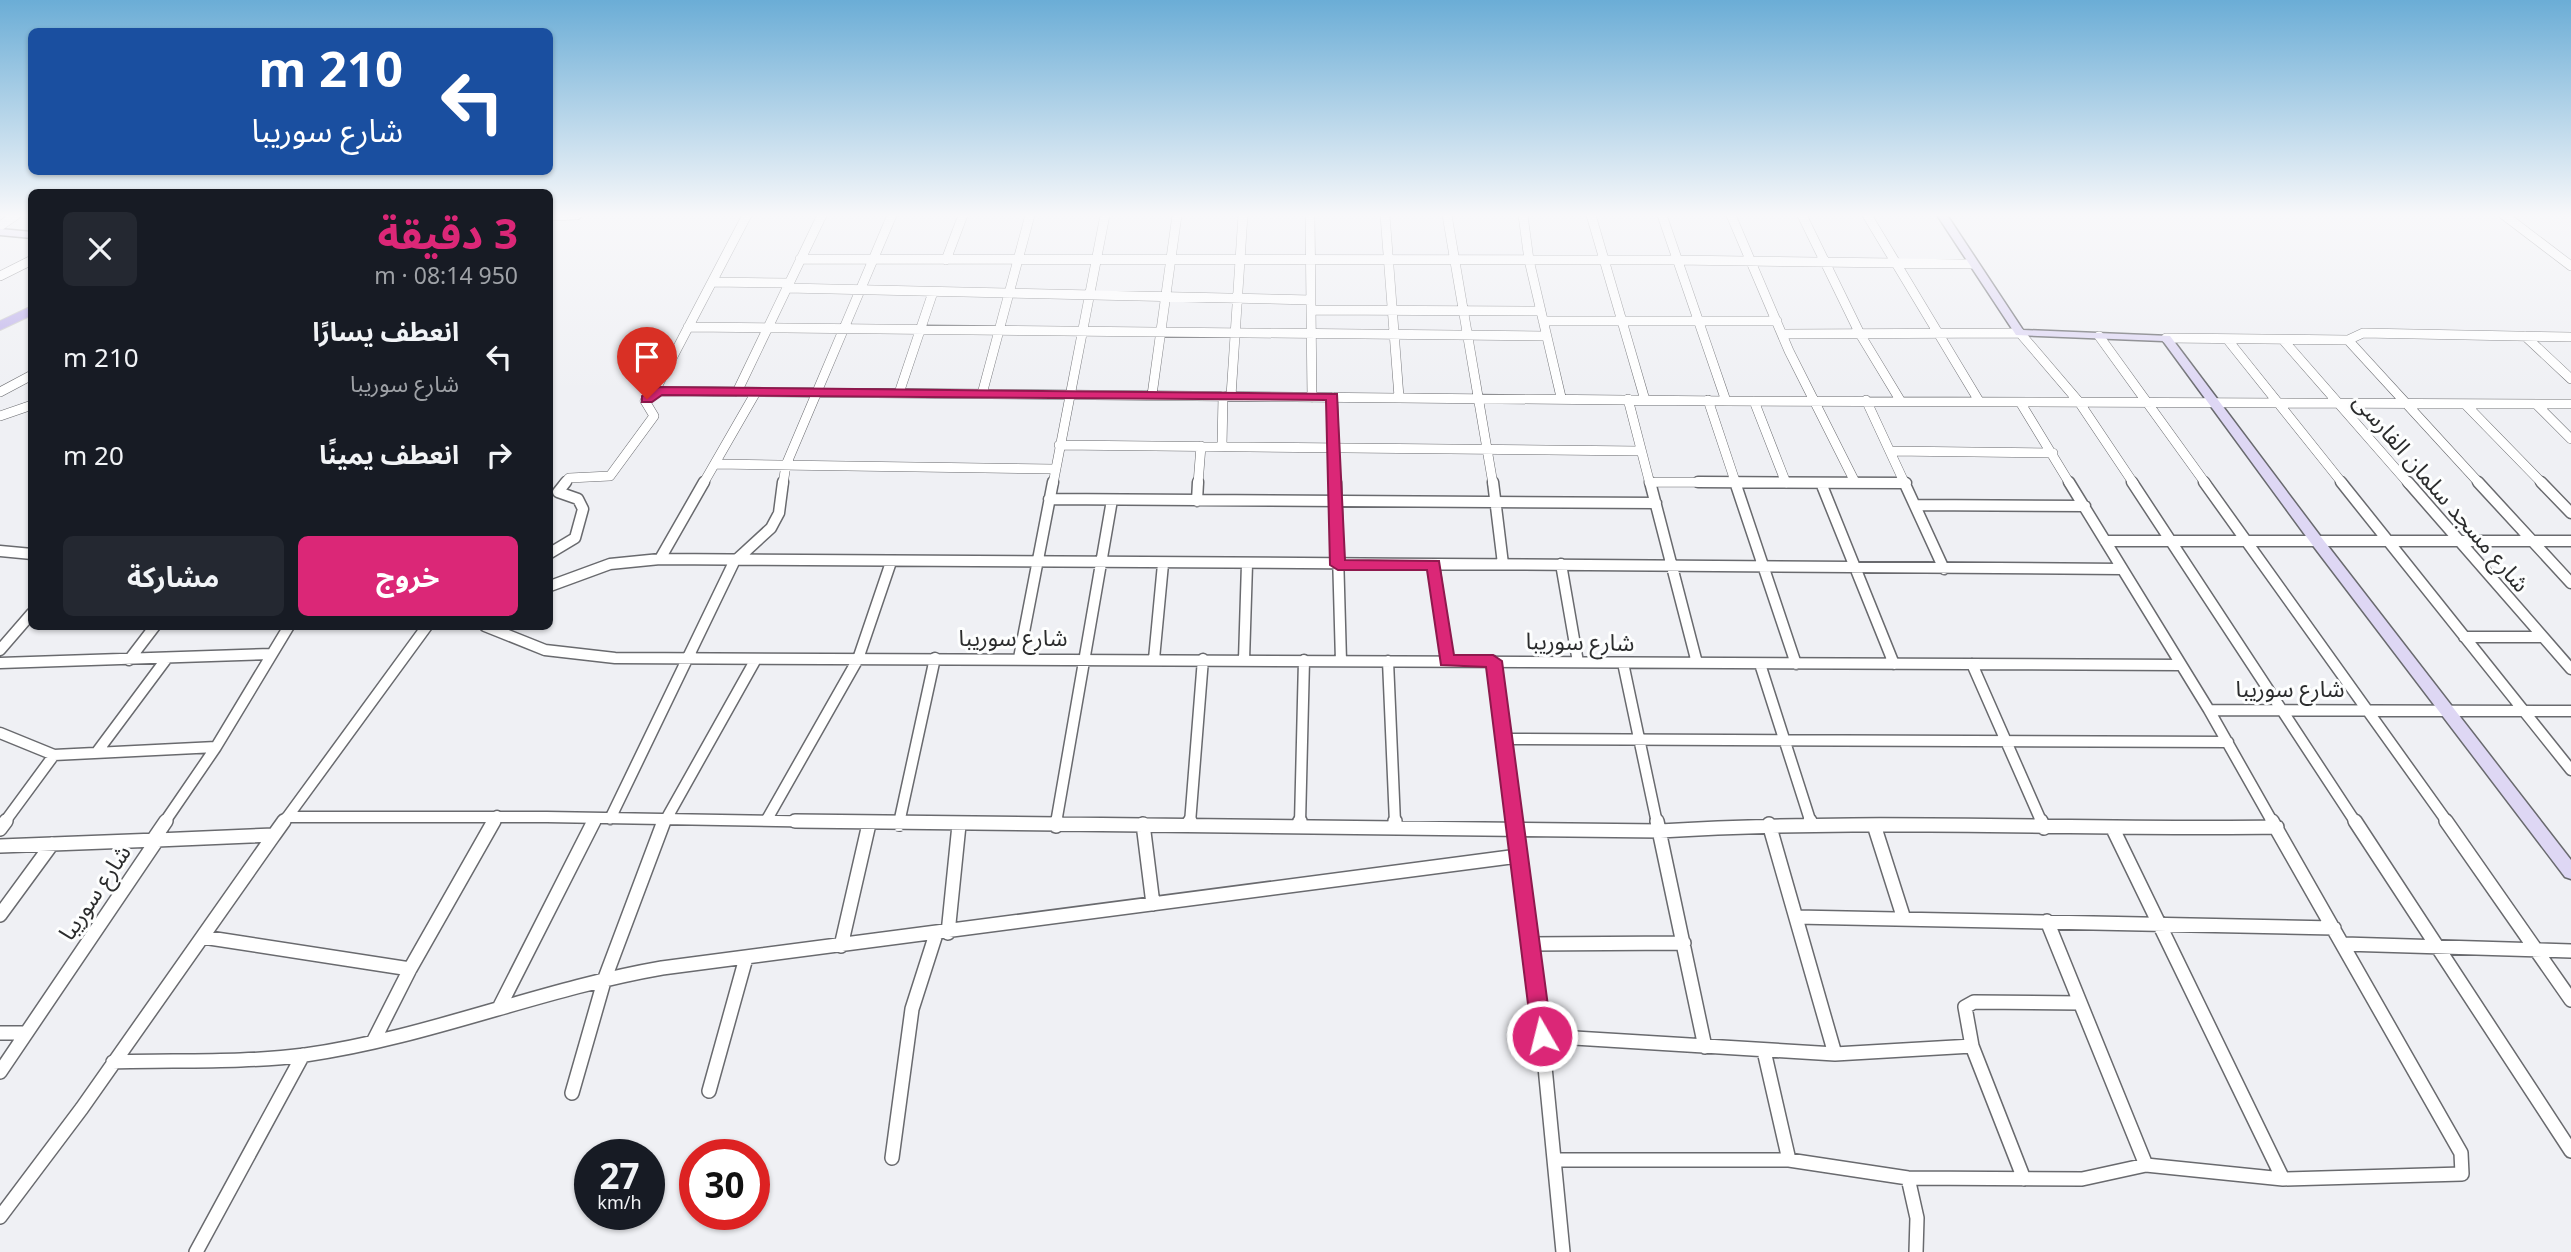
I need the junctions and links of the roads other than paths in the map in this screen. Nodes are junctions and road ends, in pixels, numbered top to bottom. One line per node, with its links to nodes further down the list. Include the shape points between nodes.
1 (716, 273): 18 (street)
2 (793, 273): 19 (street)
3 (867, 273): 20 (street)
4 (1013, 273): 22 (street)
5 (1093, 273): 23 (street)
6 (1169, 273): 24 (street)
7 (1237, 273): 25 (street)
8 (1311, 273): 26 (street)
9 (1388, 273): 27 (street)
10 (1456, 273): 29 (street)
11 (1532, 273): 30 (street)
12 (1608, 273): 33 (street)
13 (1681, 273): 34 (street)
14 (1754, 273): 35 (street)
15 (1829, 273): 47 (street)
16 (1901, 273): 48 (street)
17 (1979, 273): 45 (street)
18 (712, 282): 19 (street); 37 (street)
19 (788, 285): 20 (street); 38 (street)
20 (860, 290): 21 (street); 39 (street)
21 (933, 292): 22 (street); 40 (street)
22 (1009, 293): 23 (street); 42 (street)
23 (1089, 294): 24 (street); 41 (street)
24 (1166, 296): 25 (street); 43 (street)
25 (1236, 298): 26 (street); 44 (street)
26 (1311, 300): 28 (street)
27 (1392, 309): 28 (street); 29 (street); 50 (street)
28 (1312, 310): 49 (street)
29 (1462, 310): 30 (street); 51 (street)
30 (1541, 311): 32 (street)
31 (28, 312): 36 (main road)
32 (1543, 321): 33 (street); 52 (street)
33 (1622, 321): 34 (street); 78 (street)
34 (1698, 321): 35 (street); 83 (street)
35 (1777, 321): 46 (street)
36 (0, 326)
37 (688, 327): 38 (street); 62 (street)
38 (767, 329): 39 (street); 63 (street)
39 (843, 330): 40 (street); 66 (street)
40 (921, 331): 42 (street); 67 (street)
41 (1082, 331): 42 (street); 43 (street); 69 (street)
42 (998, 332): 68 (street)
43 (1161, 332): 44 (street); 70 (street)
44 (1234, 333): 49 (street); 71 (street)
45 (2020, 333): 48 (street); 54 (street); 88 (street)
46 (1783, 334): 47 (street); 80 (street)
47 (1860, 334): 48 (street); 82 (street)
48 (1936, 334): 85 (street)
49 (1312, 335): 50 (street); 75 (street)
50 (1395, 335): 51 (street); 73 (street)
51 (1466, 335): 52 (street); 76 (street)
52 (1545, 336): 74 (street)
53 (2525, 336): 55 (street); 58 (street, via 2371,333); 61 (street)
54 (2099, 337): 56 (street); 89 (street)
55 (2571, 337)
56 (2166, 338): 57 (street); 86 (street)
57 (2227, 339): 59 (street); 90 (street)
58 (2348, 340): 59 (street); 91 (street)
59 (2284, 341): 92 (street, شارع مسجد سلمان الفارسى)
60 (28, 376): 65 (street)
61 (2571, 379)
62 (659, 391): 63 (street); 134 (street, via 645,401 654,416 613,474 602,479 569,478 558,492 578,499 583,509 575,538)
63 (737, 392): 64 (street)
64 (756, 392): 66 (street); 107 (street)
65 (0, 393)
66 (818, 393): 67 (street); 108 (street)
67 (899, 393): 68 (street)
68 (982, 394): 69 (street)
69 (1069, 395): 70 (street); 99 (street)
70 (1152, 395): 71 (street)
71 (1227, 396): 75 (street); 101 (street)
72 (1333, 397): 73 (street); 75 (street); 102 (street)
73 (1399, 397): 76 (street)
74 (1560, 397): 76 (street); 77 (street)
75 (1312, 398)
76 (1480, 398): 103 (street)
77 (1628, 399): 78 (street); 104 (street)
78 (1645, 400): 79 (street)
79 (1708, 400): 83 (street); 111 (street)
80 (1812, 400): 81 (street); 84 (street); 112 (street)
81 (1866, 400): 82 (street); 105 (street)
82 (1900, 400): 85 (street)
83 (1726, 401): 84 (street)
84 (1754, 401): 113 (street)
85 (1979, 401): 87 (street)
86 (2210, 401): 89 (street); 90 (street); 127 (street)
87 (2020, 402): 88 (street); 106 (street)
88 (2079, 402): 89 (street); 125 (street)
89 (2145, 402): 126 (street)
90 (2275, 402): 92 (street); 130 (street)
91 (2409, 403): 92 (street); 93 (street); 131 (street)
92 (2339, 404): 128 (street, شارع مسجد سلمان الفارسى)
93 (2465, 404): 94 (street); 124 (street)
94 (2536, 404): 95 (street); 98 (street)
95 (2571, 404)
96 (28, 406): 97 (street)
97 (0, 416)
98 (2571, 439)
99 (1059, 445): 100 (street); 109 (street)
100 (1201, 446): 101 (street); 118 (street)
101 (1222, 446): 102 (street)
102 (1334, 446): 103 (street); 119 (street)
103 (1489, 447): 104 (street); 120 (street)
104 (1640, 451): 110 (street)
105 (1891, 451): 106 (street); 115 (street)
106 (2053, 453): 123 (street)
107 (716, 464): 108 (street); 136 (street)
108 (786, 465): 109 (street); 137 (street, via 779,513 771,528)
109 (1054, 469): 116 (street)
110 (1649, 482): 111 (street); 121 (street)
111 (1735, 482): 113 (street); 148 (street)
112 (1855, 482): 114 (street); 115 (street)
113 (1786, 483): 114 (street)
114 (1821, 483): 149 (street)
115 (1906, 483): 122 (street)
116 (1049, 499): 117 (street); 139 (street)
117 (1112, 500): 118 (street); 140 (street)
118 (1197, 501): 119 (street)
119 (1336, 502): 120 (street); 145 (street)
120 (1496, 503): 121 (street); 143 (street)
121 (1656, 503): 144 (street)
122 (1915, 505): 123 (street); 150 (street)
123 (2085, 506): 129 (street)
124 (2571, 513)
125 (2170, 539): 126 (street); 129 (street); 189 (street)
126 (2244, 540): 127 (street); 190 (street)
127 (2316, 540): 130 (street); 191 (street)
128 (2458, 540): 130 (street); 131 (street); 160 (street, شارع مسجد سلمان الفارسى)
129 (2105, 541): 151 (street)
130 (2389, 541): 159 (street)
131 (2534, 541): 132 (street); 152 (street)
132 (2571, 541)
133 (0, 551): 135 (street)
134 (553, 551)
135 (28, 554)
136 (660, 559): 137 (street); 153 (street, via 610,564)
137 (734, 562): 138 (street); 164 (street)
138 (891, 562): 139 (street); 168 (street)
139 (1036, 562): 140 (street); 166 (street)
140 (1102, 564): 141 (street); 169 (street)
141 (1163, 564): 142 (street); 170 (street)
142 (1247, 564): 145 (street); 173 (street)
143 (1503, 564): 146 (street); 147 (street)
144 (1671, 564): 147 (street); 148 (street); 182 (street)
145 (1338, 565): 146 (street); 175 (street)
146 (1434, 565): 177 (street)
147 (1561, 565): 179 (street)
148 (1763, 566): 149 (street); 184 (street)
149 (1857, 568): 150 (street); 185 (street)
150 (1944, 569): 151 (street)
151 (2122, 569): 187 (street)
152 (2571, 583)
153 (553, 585)
154 (28, 617): 161 (street)
155 (152, 630): 172 (street)
156 (287, 630): 162 (street)
157 (424, 630): 206 (street)
158 (509, 631): 164 (street, شارع سوريبا, via 545,650 569,655)
159 (2464, 637): 160 (street); 193 (street)
160 (2543, 637): 188 (street, شارع مسجد سلمان الفارسى)
161 (2, 646)
162 (272, 654): 163 (street); 201 (street)
163 (167, 658): 172 (street); 202 (street)
164 (687, 658): 167 (street, شارع سوريبا); 208 (street)
165 (935, 658): 166 (street, شارع سوريبا); 168 (street, شارع سوريبا); 212 (street)
166 (1019, 658): 169 (street, شارع سوريبا)
167 (756, 659): 168 (street, شارع سوريبا); 209 (street)
168 (858, 659): 210 (street)
169 (1084, 659): 170 (street, شارع سوريبا); 219 (street)
170 (1154, 659): 171 (street, شارع سوريبا)
171 (1203, 659): 173 (street, شارع سوريبا); 215 (street)
172 (129, 660): 180 (street)
173 (1244, 660): 174 (street, شارع سوريبا)
174 (1304, 660): 175 (street, شارع سوريبا); 220 (street)
175 (1341, 660): 176 (street, شارع سوريبا)
176 (1388, 661): 177 (street, شارع سوريبا); 222 (street)
177 (1447, 661): 178 (street, شارع سوريبا)
178 (1493, 661): 179 (street, شارع سوريبا); 196 (street)
179 (1578, 662): 181 (street, شارع سوريبا)
180 (0, 663)
181 (1623, 663): 182 (street, شارع سوريبا); 198 (street)
182 (1697, 663): 183 (street, شارع سوريبا)
183 (1760, 664): 184 (street, شارع سوريبا); 197 (street)
184 (1796, 664): 185 (street, شارع سوريبا)
185 (1894, 664): 186 (street, شارع سوريبا)
186 (1972, 664): 187 (street, شارع سوريبا); 200 (street)
187 (2181, 665): 192 (street, شارع سوريبا)
188 (2571, 669)
189 (2279, 709): 190 (street, شارع سوريبا); 192 (street, شارع سوريبا); 247 (street)
190 (2368, 709): 191 (street, شارع سوريبا); 248 (street)
191 (2444, 709): 193 (street, شارع سوريبا); 233 (street)
192 (2209, 710): 199 (street)
193 (2522, 710): 194 (street, شارع سوريبا); 204 (street)
194 (2571, 711)
195 (0, 733): 203 (street)
196 (1504, 739): 198 (street); 223 (street)
197 (1785, 740): 198 (street); 200 (street); 217 (street)
198 (1641, 741): 227 (street)
199 (2228, 742): 200 (street); 221 (street)
200 (2007, 743): 224 (street)
201 (216, 747): 202 (street); 229 (street)
202 (97, 752): 203 (street)
203 (54, 755): 225 (street)
204 (2571, 770)
205 (497, 816): 206 (street); 207 (street); 251 (street)
206 (287, 817): 228 (street)
207 (596, 818): 208 (street); 255 (street)
208 (610, 819): 209 (street)
209 (665, 820): 210 (street); 252 (street)
210 (765, 821): 211 (street)
211 (869, 824): 212 (street); 246 (street)
212 (899, 824): 213 (street)
213 (959, 824): 219 (street); 241 (street)
214 (1143, 824): 215 (street); 219 (street); 234 (street)
215 (1189, 824): 220 (street)
216 (1769, 824): 217 (street); 227 (street); 236 (street)
217 (1811, 824): 218 (street)
218 (1874, 825): 224 (street); 237 (street)
219 (1056, 826)
220 (1300, 826): 222 (street)
221 (2277, 827): 226 (street); 240 (street)
222 (1395, 828): 223 (street)
223 (1513, 828): 227 (street); 232 (street)
224 (2044, 828): 226 (street)
225 (0, 829)
226 (2113, 829): 239 (street)
227 (1660, 831): 243 (street)
228 (274, 835): 229 (street, شارع سوريبا); 242 (street)
229 (155, 840): 230 (street); 257 (street, شارع سوريبا)
230 (52, 844): 231 (street); 235 (street)
231 (0, 846)
232 (1518, 856): 234 (street); 244 (street)
233 (2571, 872)
234 (1153, 904): 241 (street)
235 (0, 915)
236 (1796, 917): 237 (street); 263 (street)
237 (1904, 919): 238 (street)
238 (2047, 921): 239 (street); 254 (street)
239 (2158, 923): 240 (street); 276 (street)
240 (2334, 928): 245 (street)
241 (942, 934): 246 (street); 270 (street, via 912,1009)
242 (203, 937): 251 (street); 265 (street)
243 (1684, 943): 244 (street); 261 (street)
244 (1530, 944): 258 (street)
245 (2344, 944): 247 (street); 276 (street, via 2461,1153 2462,1174)
246 (841, 946): 250 (street)
247 (2439, 947): 248 (street); 269 (street)
248 (2536, 950): 249 (street); 253 (street)
249 (2571, 951)
250 (746, 958): 252 (street); 267 (street)
251 (411, 969): 259 (street)
252 (605, 978): 255 (street); 268 (street)
253 (2571, 1000)
254 (2080, 1003): 260 (street, via 1968,1004 1964,1011); 273 (street)
255 (500, 1006): 259 (street)
256 (0, 1033): 257 (street)
257 (25, 1033): 266 (street, شارع سوريبا)
258 (1542, 1036): 261 (street); 271 (street)
259 (373, 1042): 264 (street)
260 (1972, 1046): 263 (street); 275 (street)
261 (1705, 1047): 262 (street)
262 (1764, 1051): 263 (street); 272 (street)
263 (1835, 1054)
264 (303, 1055): 265 (street); 279 (street)
265 (113, 1062): 277 (street)
266 (0, 1072)
267 (709, 1091)
268 (572, 1093)
269 (2571, 1151)
270 (892, 1158)
271 (1555, 1160): 272 (street); 280 (street)
272 (1788, 1160): 274 (street)
273 (2146, 1165): 275 (street, via 2082,1179); 276 (street)
274 (1908, 1178): 275 (street); 281 (street, via 1917,1218)
275 (2024, 1179)
276 (2284, 1179)
277 (6, 1200): 278 (street)
278 (0, 1217)
279 (196, 1252)
280 (1563, 1252)
281 (1916, 1252)

